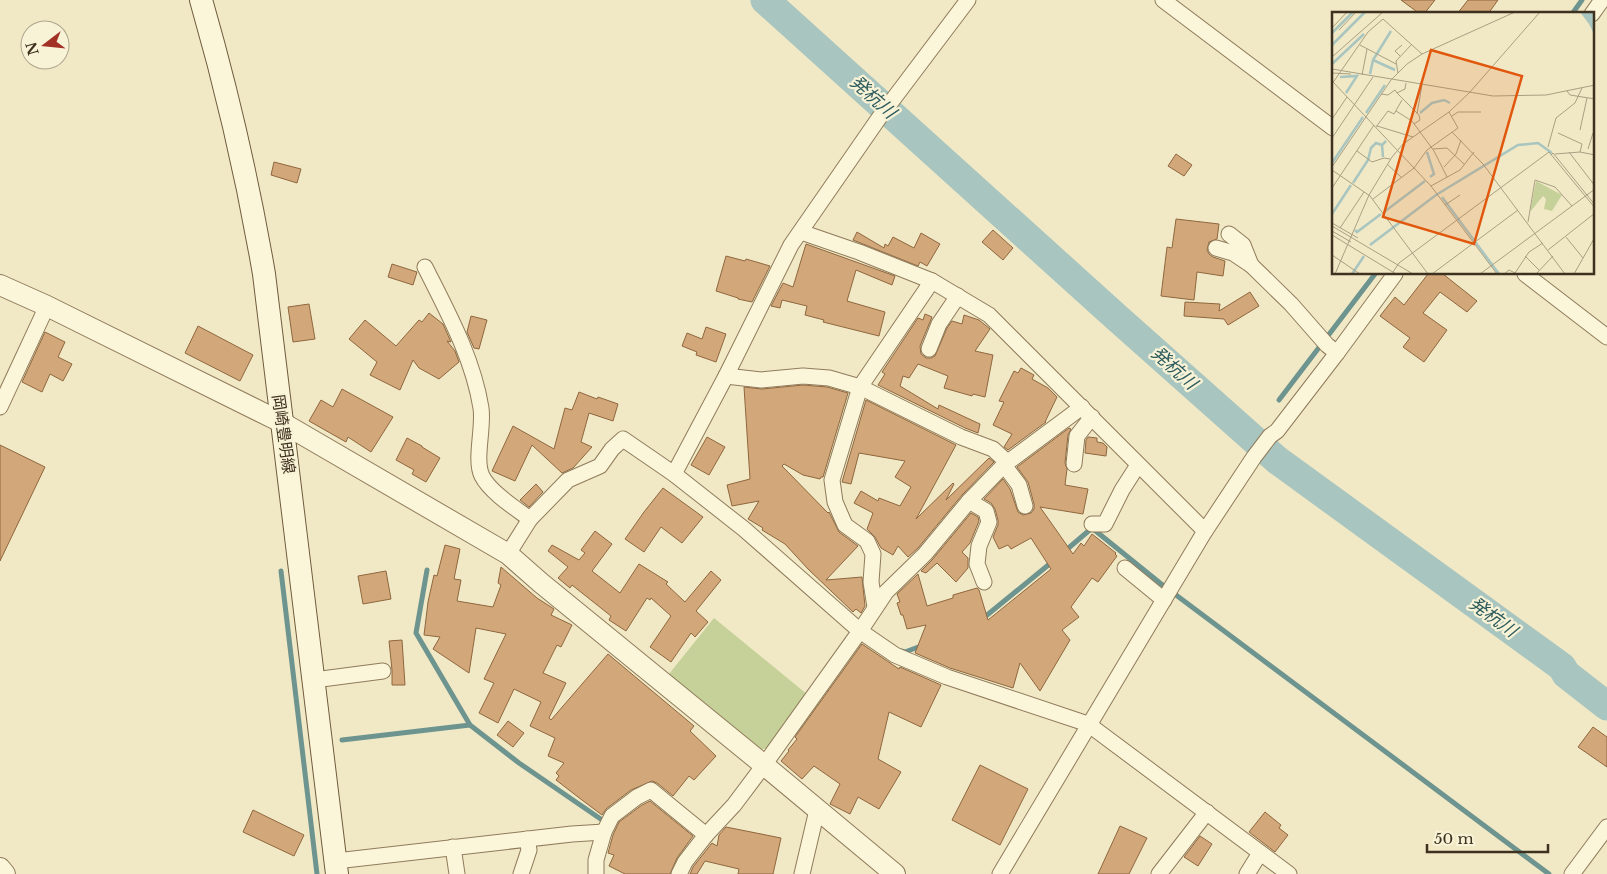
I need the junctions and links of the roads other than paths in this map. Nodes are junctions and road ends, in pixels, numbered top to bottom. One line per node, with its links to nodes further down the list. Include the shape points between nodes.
1 (201, 0): 23 (main road, 岡崎豊明線, via 224,81 253,209)
2 (968, 0): 5 (street, via 879,118)
3 (1163, 0): 4 (street)
4 (1332, 127)
5 (801, 232): 12 (street); 19 (street, via 791,245)
6 (1229, 234): 8 (street, via 1242,245)
7 (1216, 248): 8 (street)
8 (1252, 265): 17 (street)
9 (425, 267): 30 (street, via 462,343 475,383 481,410 478,463 481,476 489,487)
10 (1394, 275): 17 (street)
11 (1525, 275): 16 (street)
12 (932, 281): 14 (street); 20 (street)
13 (0, 285): 15 (street)
14 (958, 296): 18 (street, via 939,324); 22 (street, via 989,315)
15 (47, 306): 21 (street); 23 (street)
16 (1607, 337)
17 (1327, 344): 32 (street, via 1277,432 1254,457)
18 (929, 349)
19 (726, 376): 20 (street, via 761,380 820,377); 27 (street)
20 (860, 387): 24 (street, via 992,449); 37 (street, via 832,480 835,502 845,525 867,541 873,554 871,582)
21 (2, 399)
22 (1087, 412): 24 (street); 25 (street, via 1077,436); 26 (street)
23 (281, 422): 33 (street); 40 (main road, 岡崎豊明線)
24 (1006, 464): 28 (street); 29 (street, via 1019,485)
25 (1074, 464)
26 (1138, 464): 31 (street, via 1105,524); 32 (street)
27 (674, 474): 30 (street, via 623,439 600,466 568,480); 38 (street, via 744,529)
28 (968, 501): 35 (street, via 986,511 990,522 977,564); 37 (street, via 925,554)
29 (1025, 506)
30 (530, 519): 33 (street)
31 (1092, 524)
32 (1205, 530): 36 (street)
33 (508, 554): 42 (street)
34 (1125, 568): 36 (street)
35 (984, 582)
36 (1164, 600): 41 (street)
37 (875, 606): 38 (street)
38 (860, 631): 41 (street, via 894,656); 42 (street)
39 (383, 671): 40 (street)
40 (314, 680): 52 (main road, 岡崎豊明線)
41 (1088, 724): 44 (street); 60 (street)
42 (764, 765): 43 (street); 47 (street)
43 (817, 810): 58 (street); 59 (street)
44 (1207, 812): 50 (street); 61 (street)
45 (1607, 827): 64 (street)
46 (604, 832): 47 (street, via 612,816 651,790); 48 (street); 56 (street, via 596,860)
47 (706, 835): 57 (street)
48 (527, 839): 49 (street); 55 (street, via 529,850)
49 (454, 848): 52 (street); 54 (street)
50 (1260, 853): 62 (street); 63 (street)
51 (0, 868): 53 (street)
52 (337, 868)
53 (6, 874)
54 (457, 874)
55 (521, 874)
56 (596, 874)
57 (678, 874)
58 (802, 874)
59 (894, 874)
60 (1000, 874)
61 (1159, 874)
62 (1247, 874)
63 (1289, 874)
64 (1572, 874)

